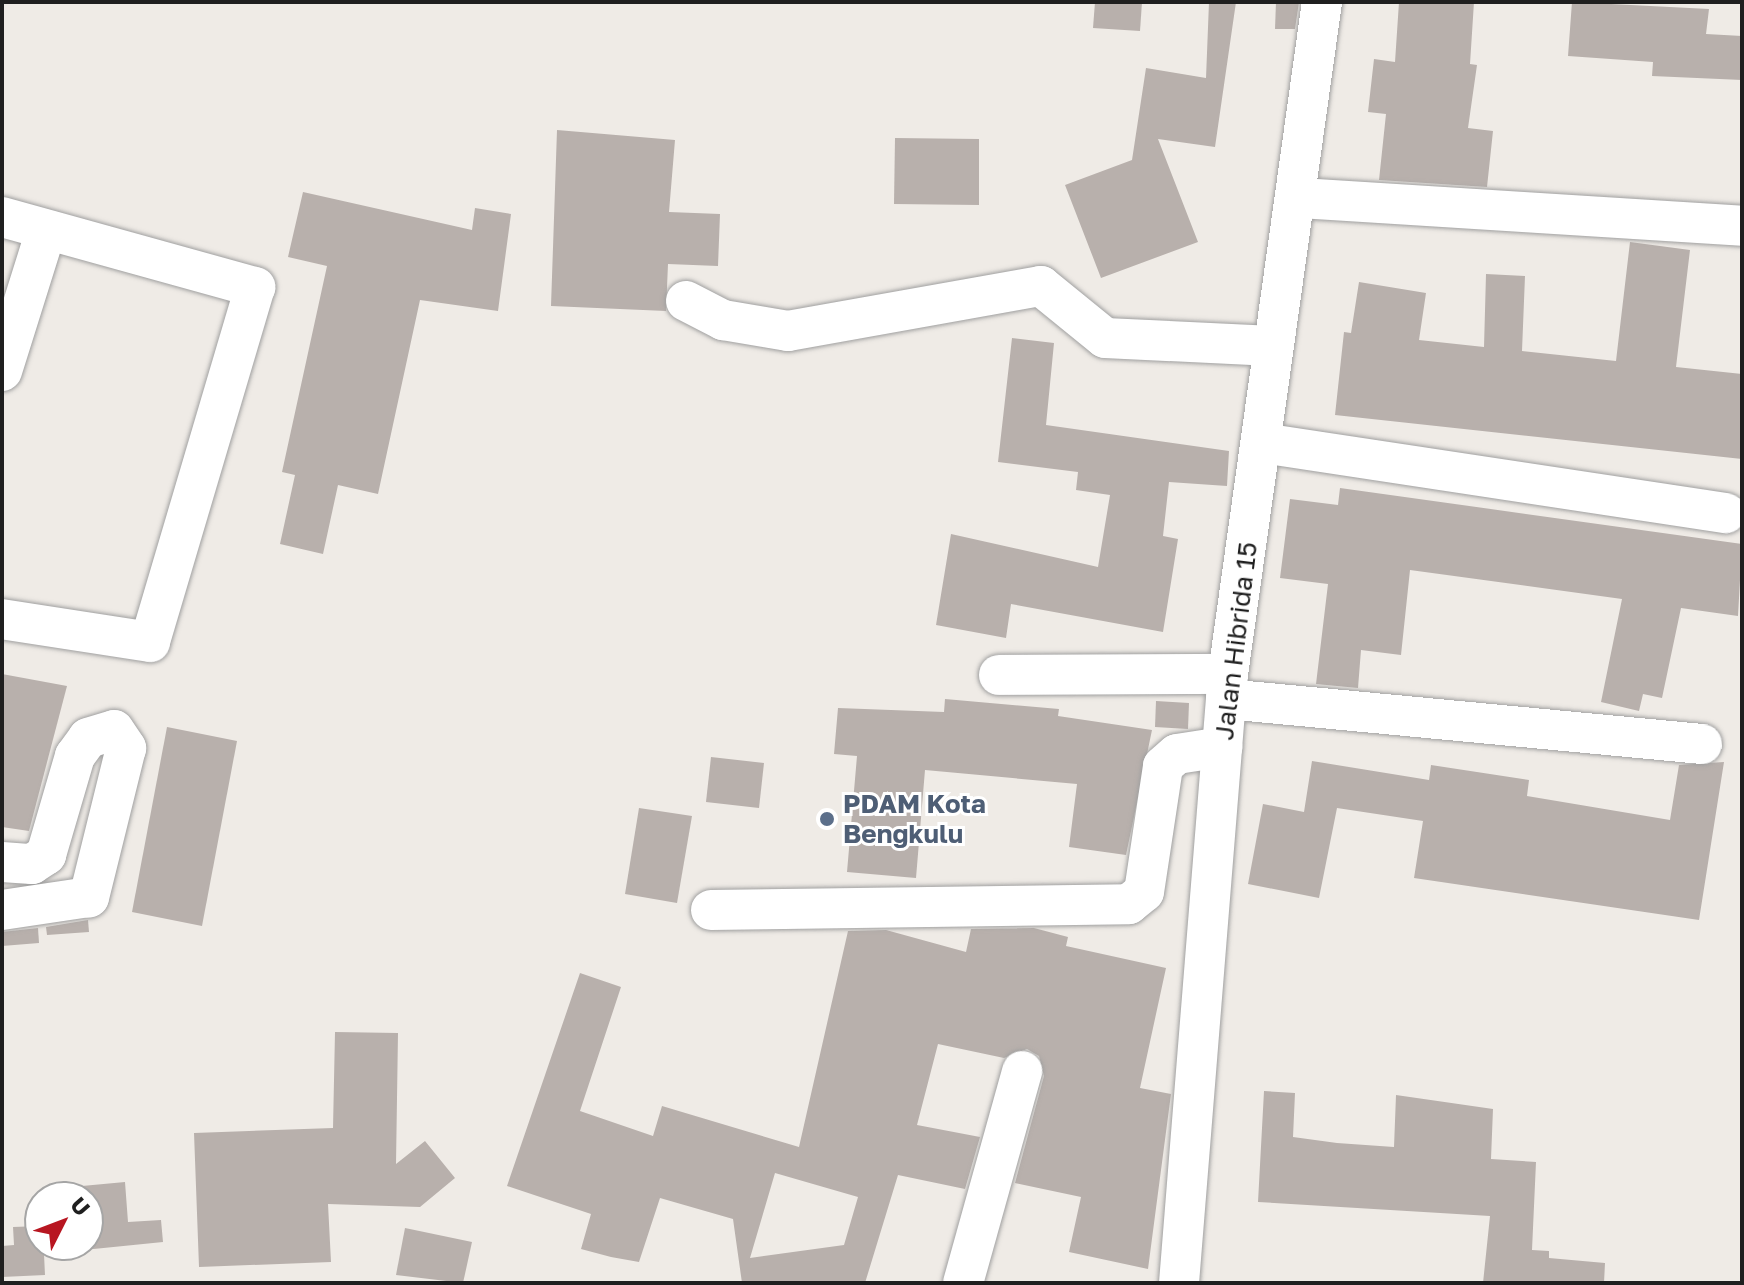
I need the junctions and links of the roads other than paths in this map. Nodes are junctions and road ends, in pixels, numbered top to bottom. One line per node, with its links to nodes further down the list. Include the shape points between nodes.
1 (1322, 2): 2 (street, Jalan Hibrida 15)
2 (1300, 198): 4 (street); 7 (street, Jalan Hibrida 15)
3 (2, 217): 5 (street)
4 (1742, 226)
5 (46, 231): 8 (street); 11 (street, via 255,287 150,642)
6 (686, 301): 7 (street, via 723,320 788,331 1041,286 1105,338)
7 (1273, 346): 9 (street, Jalan Hibrida 15)
8 (2, 371)
9 (1262, 443): 10 (street); 13 (street, Jalan Hibrida 15)
10 (1726, 513)
11 (2, 619)
12 (999, 675): 13 (street)
13 (1227, 686): 14 (street); 15 (street, Jalan Hibrida 15)
14 (1702, 744)
15 (1222, 747): 18 (street, via 1177,754 1163,766 1144,892 1129,904); 21 (street, Jalan Hibrida 15)
16 (2, 862): 17 (street, via 32,864 46,855 75,756 88,738 114,730 126,748 89,897)
17 (2, 910)
18 (711, 910)
19 (1022, 1071): 20 (street)
20 (963, 1283)
21 (1179, 1283)

